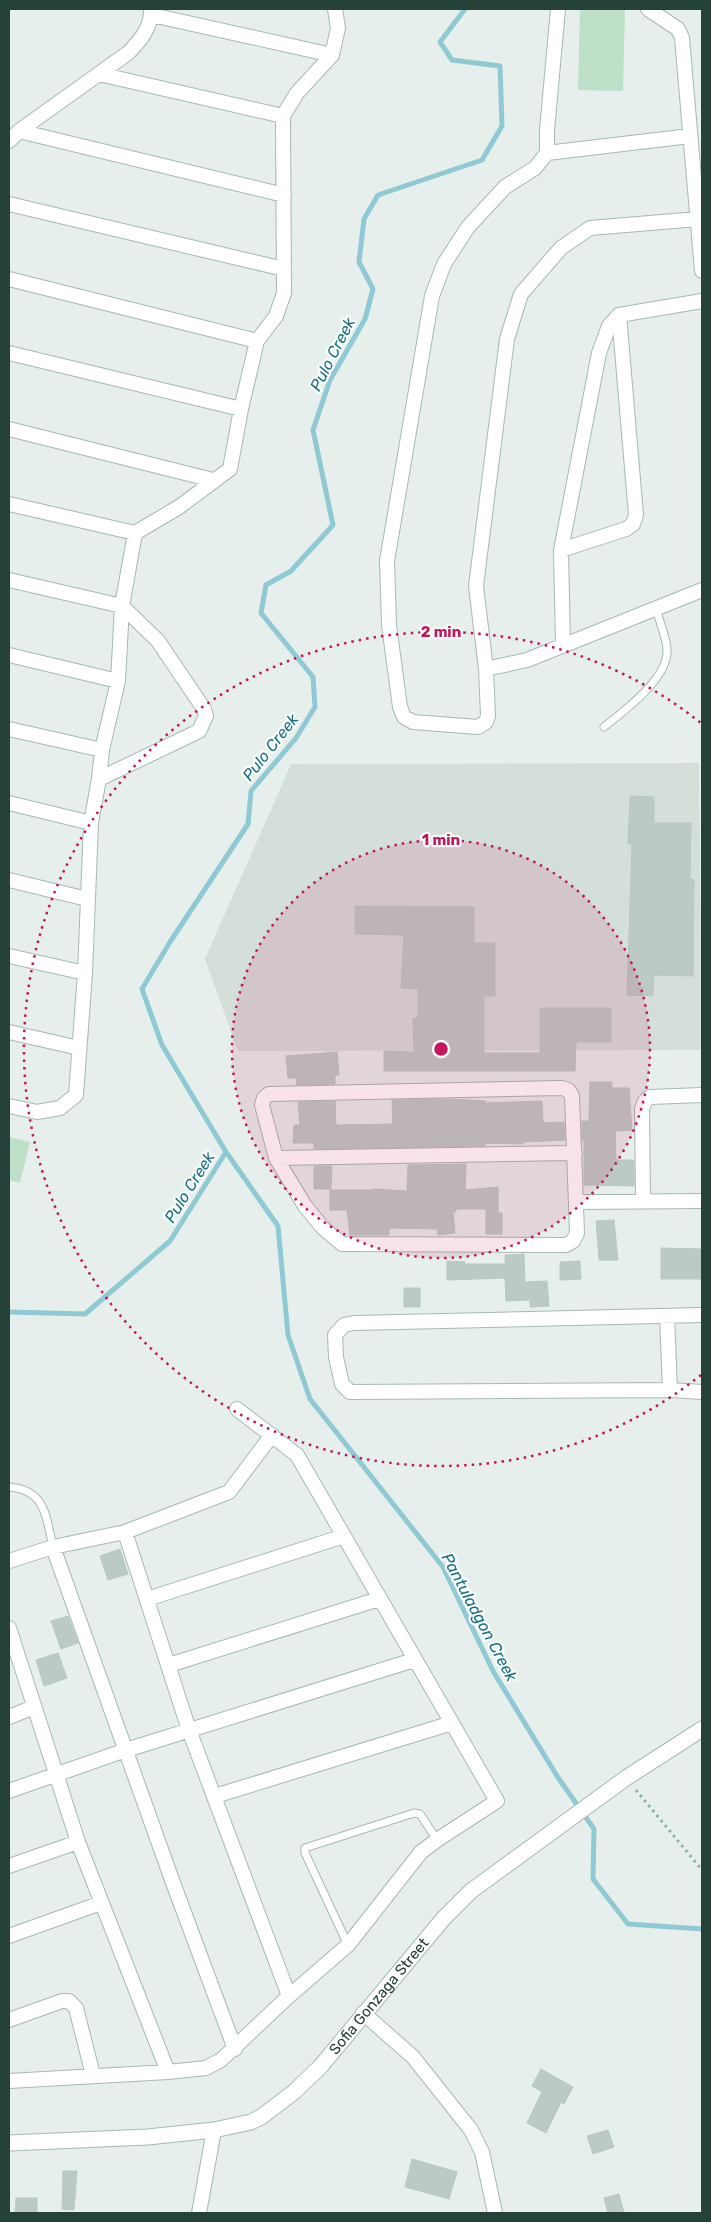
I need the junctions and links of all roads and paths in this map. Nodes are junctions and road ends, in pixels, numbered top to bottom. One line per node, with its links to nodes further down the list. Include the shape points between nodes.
1 (335, 9): 5 (street, via 338,28)
2 (558, 9): 10 (street)
3 (648, 9): 9 (street, via 678,30 682,38)
4 (152, 12): 5 (street); 6 (street, via 143,38)
5 (332, 55): 7 (street, via 298,93)
6 (98, 74): 7 (street); 8 (street)
7 (283, 116): 11 (street)
8 (14, 136): 11 (street)
9 (690, 136): 10 (street); 13 (street)
10 (547, 153): 33 (street, via 535,168 505,187 474,220 444,264 432,296 387,561 389,625 404,717 413,722 478,726 486,722)
11 (284, 195): 14 (street)
12 (9, 204): 14 (street)
13 (698, 219): 15 (street); 33 (street, via 590,228 561,248 521,294 507,339 476,586)
14 (284, 269): 19 (street, via 284,293 276,316)
15 (702, 271)
16 (9, 279): 19 (street)
17 (702, 301): 18 (street)
18 (619, 315): 26 (street, via 609,326 599,353); 26 (street, via 636,515 633,524 626,529)
19 (257, 341): 21 (street)
20 (9, 353): 21 (street)
21 (241, 410): 23 (street, via 230,469)
22 (9, 429): 23 (street)
23 (213, 480): 25 (street, via 179,507)
24 (9, 504): 25 (street)
25 (135, 533): 29 (street)
26 (561, 550): 31 (street)
27 (9, 580): 29 (street)
28 (702, 590): 30 (street)
29 (122, 606): 34 (street); 38 (street, via 158,641 206,716 198,731)
30 (656, 608): 31 (street); 35 (lane, via 667,649 665,667 635,702)
31 (563, 646): 33 (street, via 527,660)
32 (9, 655): 34 (street)
33 (486, 669)
34 (118, 681): 37 (street)
35 (604, 727)
36 (9, 729): 37 (street)
37 (102, 750): 38 (street)
38 (99, 779): 40 (street)
39 (9, 803): 40 (street)
40 (91, 823): 42 (street)
41 (9, 880): 42 (street)
42 (88, 899): 44 (street)
43 (9, 956): 44 (street)
44 (85, 973): 46 (street)
45 (9, 1032): 46 (street)
46 (79, 1048): 48 (street, via 76,1095 60,1108 37,1112)
47 (702, 1095): 51 (street, via 650,1097 645,1101 642,1109)
48 (9, 1106)
49 (575, 1153): 50 (street); 50 (street, via 572,1096 562,1088 269,1094 262,1105); 53 (street)
50 (276, 1158): 53 (street, via 305,1206 342,1244 566,1246 577,1233)
51 (643, 1200): 52 (street); 53 (street)
52 (702, 1201)
53 (577, 1202)
54 (702, 1315): 55 (street)
55 (667, 1316): 56 (street); 56 (street, via 354,1323 344,1325 335,1335 342,1384 350,1392)
56 (670, 1390): 57 (street)
57 (702, 1392)
58 (237, 1409): 59 (street)
59 (272, 1435): 61 (street, via 229,1492); 62 (street, via 297,1455)
60 (9, 1486): 63 (lane, via 32,1493 40,1501)
61 (125, 1532): 63 (street); 65 (street)
62 (344, 1536): 65 (street); 66 (street)
63 (53, 1547): 64 (street); 76 (street)
64 (9, 1561)
65 (147, 1599): 70 (street)
66 (379, 1599): 69 (street); 70 (street)
67 (9, 1628): 68 (street)
68 (11, 1644): 71 (street)
69 (414, 1660): 73 (street); 75 (street)
70 (169, 1665): 75 (street)
71 (34, 1707): 72 (street); 77 (street)
72 (9, 1717)
73 (452, 1723): 80 (street); 81 (street, via 497,1801)
74 (702, 1729): 78 (street, Sofia Gonzaga Street)
75 (190, 1730): 76 (street); 80 (street)
76 (126, 1750): 77 (street); 91 (street)
77 (56, 1774): 79 (street); 82 (street)
78 (626, 1778): 84 (path); 89 (street, Sofia Gonzaga Street, via 471,1891 442,1919)
79 (9, 1791)
80 (214, 1796): 88 (street)
81 (437, 1840): 87 (street, via 421,1852); 87 (lane, via 420,1814 414,1813 305,1848)
82 (78, 1842): 83 (street); 85 (street)
83 (9, 1866)
84 (702, 1870)
85 (101, 1903): 86 (street); 92 (street)
86 (9, 1936)
87 (348, 1945): 88 (street)
88 (289, 1996): 91 (street)
89 (364, 2013): 95 (street, Sofia Gonzaga Street, via 321,2066 274,2107 250,2122); 98 (street, via 413,2058 471,2130 482,2152)
90 (9, 2020): 93 (street, via 69,2001 76,2008)
91 (235, 2049): 92 (street, via 206,2068)
92 (168, 2072): 93 (street)
93 (92, 2075): 94 (street)
94 (9, 2081)
95 (214, 2130): 96 (street, Sofia Gonzaga Street, via 148,2137); 97 (street)
96 (9, 2143)
97 (199, 2213)
98 (495, 2213)

